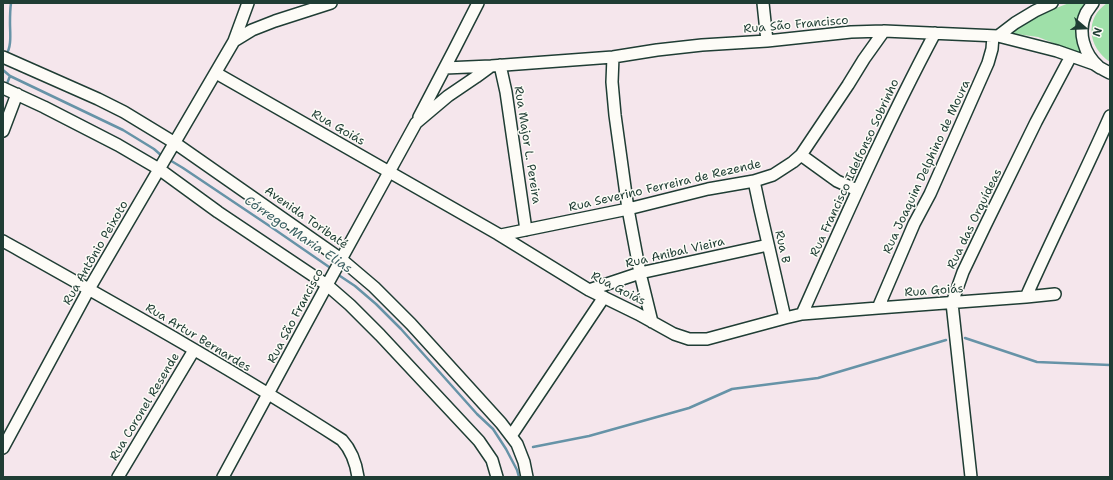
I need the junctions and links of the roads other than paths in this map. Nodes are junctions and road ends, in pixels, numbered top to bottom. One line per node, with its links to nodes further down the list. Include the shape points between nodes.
1 (248, 3): 10 (street, Rua Antônio Peixoto)
2 (331, 3): 10 (street, via 252,30)
3 (478, 3): 16 (street)
4 (763, 3): 11 (street)
5 (1052, 3): 9 (street)
6 (1093, 3): 17 (street, via 1082,28 1083,43 1089,57)
7 (884, 31): 8 (street, Rua São Francisco); 11 (street, Rua São Francisco); 25 (street, Rua Severino Ferreira de Rezende)
8 (935, 34): 9 (street, Rua São Francisco); 29 (street, Rua Francisco Idelfonso Sobrinho)
9 (996, 36): 12 (street, Rua São Francisco); 44 (street, Rua Joaquim Delphino de Moura, via 988,62)
10 (234, 41): 18 (street, Rua Antônio Peixoto)
11 (767, 41): 14 (street, Rua São Francisco, via 702,45)
12 (1071, 56): 17 (street, Rua São Francisco); 43 (street, Rua das Orquídeas, via 985,226)
13 (3, 57): 24 (street, Avenida Toribaté, via 124,112)
14 (613, 57): 15 (street, Rua São Francisco); 30 (street, via 615,115)
15 (495, 66): 16 (street, Rua São Francisco); 22 (street, Rua São Francisco, via 448,96); 31 (street, Rua Major L. Pereira, via 506,92)
16 (445, 68): 22 (street)
17 (1100, 68): 19 (street, Rua São Francisco)
18 (216, 73): 24 (street, Rua Antônio Peixoto); 27 (street, Rua Goiás)
19 (1110, 73)
20 (10, 91): 23 (street); 26 (street)
21 (1110, 116): 42 (street)
22 (416, 123): 27 (street, Rua São Francisco)
23 (3, 131)
24 (174, 145): 26 (street, Rua Antônio Peixoto); 35 (street, Avenida Toribaté)
25 (801, 155): 28 (street, Rua Severino Ferreira de Rezende, via 773,175); 29 (street, via 837,181)
26 (161, 167): 37 (street, via 218,212); 38 (street, Rua Antônio Peixoto)
27 (389, 172): 32 (street, Rua Goiás); 35 (street, Rua São Francisco)
28 (754, 181): 30 (street, Rua Severino Ferreira de Rezende); 34 (street, Rua B)
29 (857, 190): 45 (street, Rua Francisco Idelfonso Sobrinho)
30 (628, 209): 31 (street, Rua Severino Ferreira de Rezende); 36 (street)
31 (526, 230): 32 (street, Rua Severino Ferreira de Rezende)
32 (500, 236): 39 (street, Rua Goiás)
33 (3, 241): 38 (street, Rua Artur Bernardes)
34 (768, 245): 36 (street, Rua Anibal Vieira); 46 (street, Rua B)
35 (340, 261): 37 (street, Rua São Francisco); 50 (street, Avenida Toribaté, via 374,287 411,324)
36 (640, 273): 39 (street, Rua Anibal Vieira); 47 (street)
37 (328, 282): 49 (street, Rua São Francisco); 55 (street, via 479,441 492,460)
38 (89, 289): 48 (street, Rua Artur Bernardes); 51 (street, Rua Antônio Peixoto)
39 (589, 290): 41 (street, Rua Goiás)
40 (1055, 294): 42 (street, Rua Goiás)
41 (604, 297): 47 (street, Rua Goiás); 50 (street)
42 (1026, 297): 43 (street, Rua Goiás)
43 (952, 302): 44 (street, Rua Goiás); 57 (street, Rua das Orquídeas)
44 (878, 308): 45 (street, Rua Goiás)
45 (802, 314): 46 (street, Rua Goiás)
46 (785, 318): 47 (street, Rua Goiás, via 707,339 689,339)
47 (652, 322)
48 (194, 350): 49 (street, Rua Artur Bernardes); 52 (street, Rua Coronel Resende)
49 (268, 395): 53 (street, Rua São Francisco); 54 (street, Rua Artur Bernardes, via 342,440 352,454)
50 (511, 436): 56 (street, Avenida Toribaté, via 517,444)
51 (3, 448)
52 (118, 477)
53 (223, 477)
54 (358, 477)
55 (497, 477)
56 (528, 477)
57 (971, 477)

